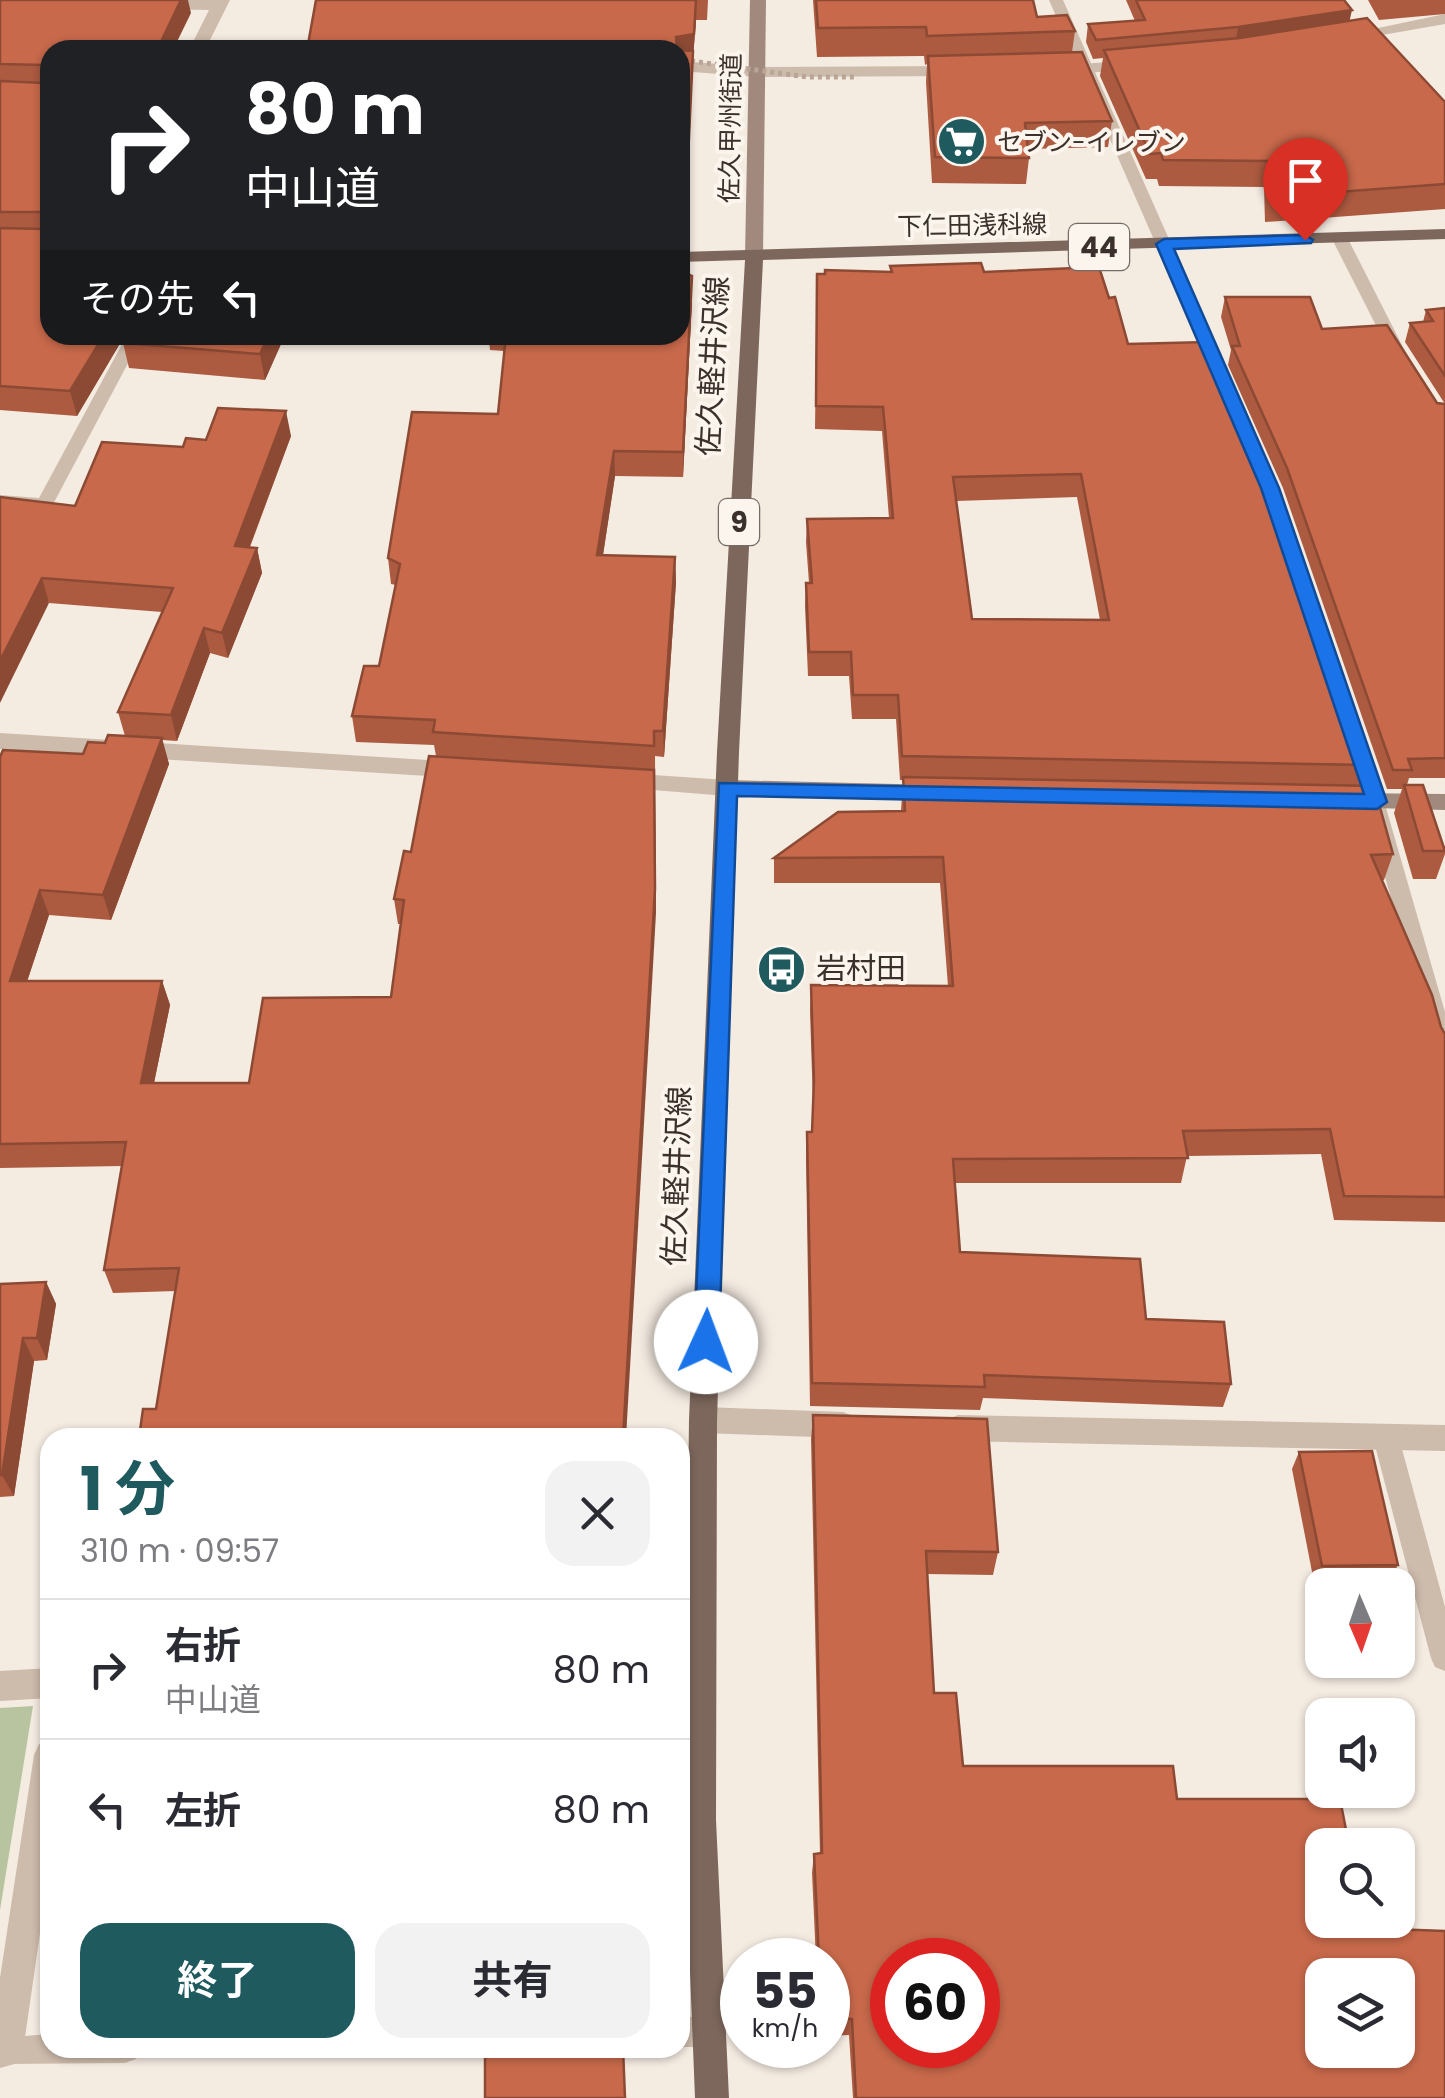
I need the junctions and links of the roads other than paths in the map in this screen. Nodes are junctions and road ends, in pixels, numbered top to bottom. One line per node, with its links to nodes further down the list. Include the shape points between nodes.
1 (758, 0): 13 (main road, 佐久甲州街道)
2 (1056, 0): 10 (lane)
3 (222, 3): 4 (street); 6 (street)
4 (129, 4)
5 (1445, 19): 7 (street)
6 (202, 40)
7 (1327, 40)
8 (1156, 63): 10 (street)
9 (690, 64): 13 (street)
10 (1088, 69): 12 (street); 16 (lane)
11 (981, 71): 13 (street)
12 (1036, 71)
13 (757, 72): 17 (main road, 佐久甲州街道)
14 (1445, 234): 15 (main road, 下仁田浅科線 / 44)
15 (1340, 239): 16 (main road, 下仁田浅科線 / 44); 20 (lane)
16 (1164, 244): 17 (main road, 下仁田浅科線 / 44); 21 (lane)
17 (754, 256): 18 (main road, 下仁田浅科線 / 44); 27 (main road, 佐久軽井沢線 / 9)
18 (690, 257)
19 (131, 345): 22 (lane, via 45,504)
20 (1404, 364)
21 (1225, 384)
22 (0, 501)
23 (1352, 728): 30 (lane)
24 (0, 740): 25 (street)
25 (477, 771)
26 (596, 779): 27 (street)
27 (727, 788): 28 (main road); 33 (main road, 佐久軽井沢線 / 9)
28 (961, 794)
29 (1318, 800): 30 (main road)
30 (1377, 802): 31 (main road); 32 (lane)
31 (1445, 802)
32 (1445, 1051)
33 (703, 1420): 34 (street); 41 (main road, 佐久軽井沢線 / 9)
34 (868, 1426)
35 (928, 1427): 36 (street)
36 (1386, 1438): 37 (street); 38 (lane)
37 (1445, 1438)
38 (1445, 1658)
39 (40, 1684): 40 (street)
40 (0, 1686)
41 (690, 1820): 43 (main road, 佐久軽井沢線 / 9)
42 (40, 1855): 45 (street)
43 (695, 2032): 46 (main road, 佐久軽井沢線 / 9)
44 (40, 2050): 45 (lane)
45 (3, 2051)
46 (712, 2098)

